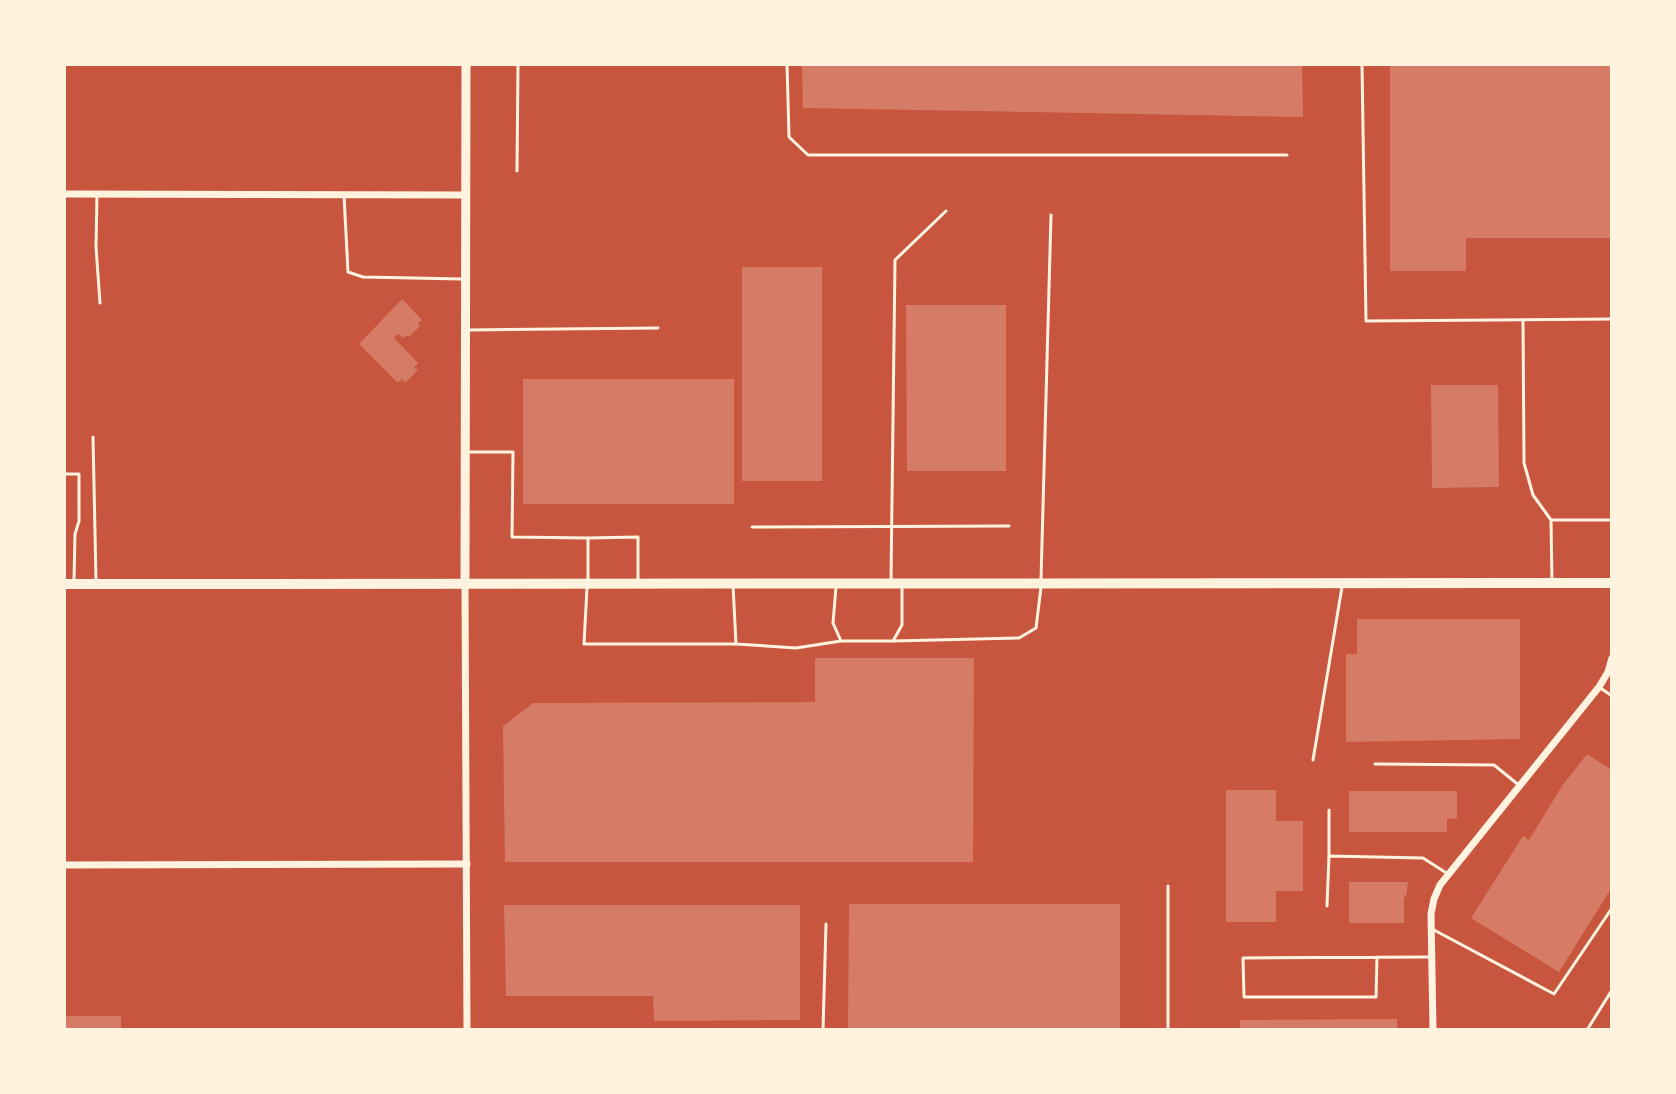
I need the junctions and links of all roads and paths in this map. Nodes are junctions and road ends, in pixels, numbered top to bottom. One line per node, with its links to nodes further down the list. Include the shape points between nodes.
1 (466, 64): 10 (street)
2 (518, 64): 6 (lane)
3 (787, 64): 5 (lane, via 789,137 808,155)
4 (1362, 64): 16 (lane, via 1366,321)
5 (1287, 155)
6 (517, 171)
7 (64, 194): 8 (street)
8 (97, 194): 9 (street); 14 (lane)
9 (344, 195): 10 (street); 13 (lane, via 348,272 363,277)
10 (466, 195): 13 (street)
11 (946, 211): 24 (lane, via 895,260)
12 (1051, 215): 39 (lane)
13 (466, 279): 18 (street)
14 (100, 303)
15 (1612, 319): 16 (lane)
16 (1523, 320): 22 (lane, via 1524,463 1533,495)
17 (658, 328): 18 (lane)
18 (466, 330): 20 (street)
19 (93, 437): 32 (lane)
20 (465, 452): 27 (lane, via 513,452 512,537); 33 (street)
21 (64, 474): 31 (lane, via 79,474 79,521)
22 (1551, 520): 23 (lane); 29 (lane)
23 (1612, 520)
24 (892, 525): 25 (lane); 26 (lane); 38 (lane)
25 (1009, 526)
26 (752, 527)
27 (588, 538): 34 (lane); 35 (lane, via 638,537)
28 (1343, 583): 29 (main road); 39 (main road); 46 (lane)
29 (1552, 583): 30 (main road)
30 (1612, 583)
31 (69, 584): 32 (main road)
32 (96, 584): 33 (main road)
33 (465, 584): 34 (main road); 51 (street)
34 (588, 584): 35 (main road); 42 (lane, via 584,644)
35 (638, 584): 36 (main road)
36 (733, 584): 37 (main road); 42 (lane)
37 (836, 584): 38 (main road); 40 (lane, via 833,623)
38 (896, 584): 39 (main road); 41 (lane, via 902,625)
39 (1041, 584): 41 (lane, via 1036,628 1019,638)
40 (841, 641): 41 (lane); 42 (lane, via 796,648)
41 (893, 641)
42 (736, 644)
43 (1612, 658): 44 (street)
44 (1599, 687): 45 (lane); 48 (street)
45 (1612, 696)
46 (1313, 760)
47 (1375, 764): 48 (lane, via 1494,765)
48 (1520, 786): 53 (street)
49 (1329, 810): 50 (lane)
50 (1329, 856): 53 (lane, via 1423,858); 55 (lane)
51 (467, 864): 52 (street); 62 (street)
52 (64, 865)
53 (1448, 874): 58 (street, via 1434,899)
54 (1168, 886): 64 (lane)
55 (1327, 906)
56 (1612, 908): 58 (lane, via 1554,994)
57 (826, 924): 63 (lane)
58 (1433, 929): 60 (street)
59 (1377, 957): 59 (lane, via 1243,958 1244,997 1376,997); 60 (lane)
60 (1433, 957): 65 (street)
61 (1612, 990): 66 (lane)
62 (467, 1030)
63 (823, 1030)
64 (1168, 1030)
65 (1433, 1030)
66 (1587, 1030)

